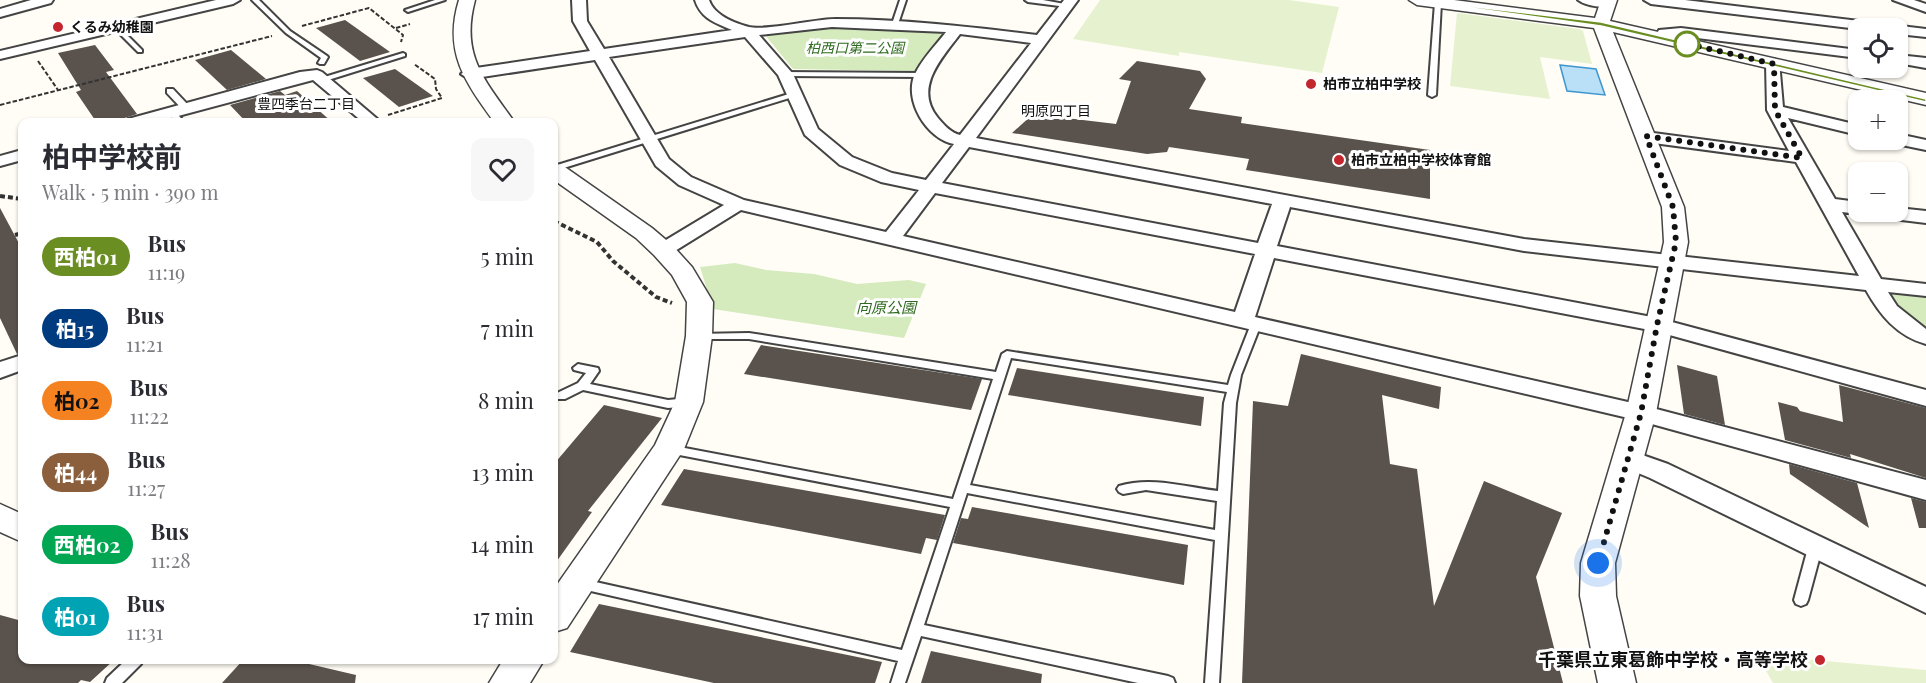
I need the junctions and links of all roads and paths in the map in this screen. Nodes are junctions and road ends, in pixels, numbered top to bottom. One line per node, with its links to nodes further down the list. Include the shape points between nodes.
1 (46, 0): 19 (street)
2 (233, 0): 22 (street)
3 (255, 0): 25 (lane)
4 (442, 0): 18 (lane)
5 (467, 0): 40 (street, via 460,32)
6 (579, 0): 35 (street, via 580,21)
7 (702, 0): 26 (street, via 715,18)
8 (903, 0): 20 (lane)
9 (1028, 0): 14 (lane)
10 (1417, 0): 13 (street)
11 (1651, 0): 15 (street)
12 (1900, 0): 17 (street)
13 (1438, 1): 16 (street); 46 (lane)
14 (1069, 3): 29 (street)
15 (1718, 4): 21 (street)
16 (1601, 7): 28 (street); 55 (street)
17 (1926, 8)
18 (408, 10)
19 (0, 13)
20 (895, 24): 23 (street); 26 (street, via 824,24)
21 (1848, 25)
22 (117, 28): 30 (street); 31 (lane)
23 (956, 29): 29 (street); 42 (street)
24 (1908, 31): 27 (street)
25 (288, 32): 39 (lane, via 325,57); 43 (path)
26 (749, 32): 35 (street); 41 (street)
27 (1926, 33)
28 (1661, 38): 32 (street, via 1664,33 1681,32); 38 (street)
29 (1041, 40): 57 (street)
30 (29, 48): 33 (street); 43 (path)
31 (140, 51)
32 (1848, 53)
33 (0, 55)
34 (403, 55): 39 (lane)
35 (599, 55): 40 (street); 56 (street)
36 (1908, 60): 37 (street)
37 (1926, 63)
38 (1774, 64): 47 (street); 49 (street)
39 (322, 71): 50 (street); 52 (street)
40 (469, 74): 53 (street)
41 (784, 74): 42 (lane); 45 (street)
42 (922, 75): 57 (street, via 920,102 929,121 949,138)
43 (58, 90): 48 (path)
44 (170, 91): 50 (lane)
45 (795, 95): 56 (lane); 65 (street, via 812,130 846,161 886,178)
46 (1432, 95)
47 (1926, 99)
48 (0, 105)
49 (1775, 110): 54 (street); 61 (street)
50 (179, 114): 51 (street)
51 (159, 118)
52 (369, 118)
53 (501, 118)
54 (1848, 128)
55 (1646, 136): 61 (street); 80 (street, via 1673,207)
56 (647, 140): 63 (lane); 69 (street, via 662,162 685,181)
57 (963, 142): 65 (street); 68 (street)
58 (1908, 142): 59 (street)
59 (1926, 146)
60 (18, 156): 62 (street)
61 (1802, 158): 70 (street)
62 (0, 161)
63 (558, 169)
64 (558, 173): 78 (street)
65 (928, 187): 77 (street); 79 (street)
66 (0, 196): 67 (path)
67 (18, 198)
68 (1282, 201): 79 (street); 80 (street, via 1524,245)
69 (738, 204): 77 (street); 78 (street)
70 (1828, 204): 71 (street); 81 (street)
71 (1848, 207)
72 (1908, 215): 73 (street)
73 (1926, 217)
74 (558, 223): 83 (path, via 597,242 656,297 672,303)
75 (18, 234): 76 (path)
76 (15, 235)
77 (890, 240): 84 (street)
78 (663, 250): 83 (street, via 683,272)
79 (1264, 251): 84 (street); 85 (street)
80 (1673, 262): 81 (street); 85 (street)
81 (1872, 284): 82 (street); 87 (street, via 1897,319 1912,332)
82 (1926, 290)
83 (700, 302): 86 (street)
84 (1249, 323): 93 (lane); 97 (street)
85 (1657, 325): 95 (street); 97 (street)
86 (699, 336): 91 (lane, via 749,336); 96 (street)
87 (1926, 337)
88 (18, 363): 90 (street)
89 (578, 368): 92 (lane, via 594,371)
90 (0, 370)
91 (1000, 375): 93 (lane, via 1007,354); 100 (lane)
92 (582, 386): 94 (lane); 96 (lane, via 668,404)
93 (1233, 389): 103 (lane)
94 (561, 396)
95 (1926, 398)
96 (689, 402): 98 (street)
97 (1641, 413): 99 (street); 102 (street)
98 (669, 449): 104 (lane); 109 (street)
99 (1628, 459): 108 (street); 120 (street, via 1598,563 1598,596)
100 (963, 488): 104 (lane); 107 (lane)
101 (1122, 489): 103 (lane, via 1146,485)
102 (1926, 490)
103 (1224, 497): 107 (lane)
104 (957, 504): 113 (lane)
105 (0, 516): 106 (street)
106 (18, 527)
107 (1220, 536): 119 (lane)
108 (1815, 548): 110 (lane); 111 (street)
109 (576, 583): 112 (street); 114 (lane)
110 (1801, 600)
111 (1926, 601)
112 (558, 611)
113 (916, 629): 114 (lane); 118 (lane)
114 (906, 657): 117 (lane)
115 (132, 664): 116 (lane)
116 (112, 683)
117 (898, 683)
118 (1168, 683)
119 (1212, 683)
120 (1617, 683)

